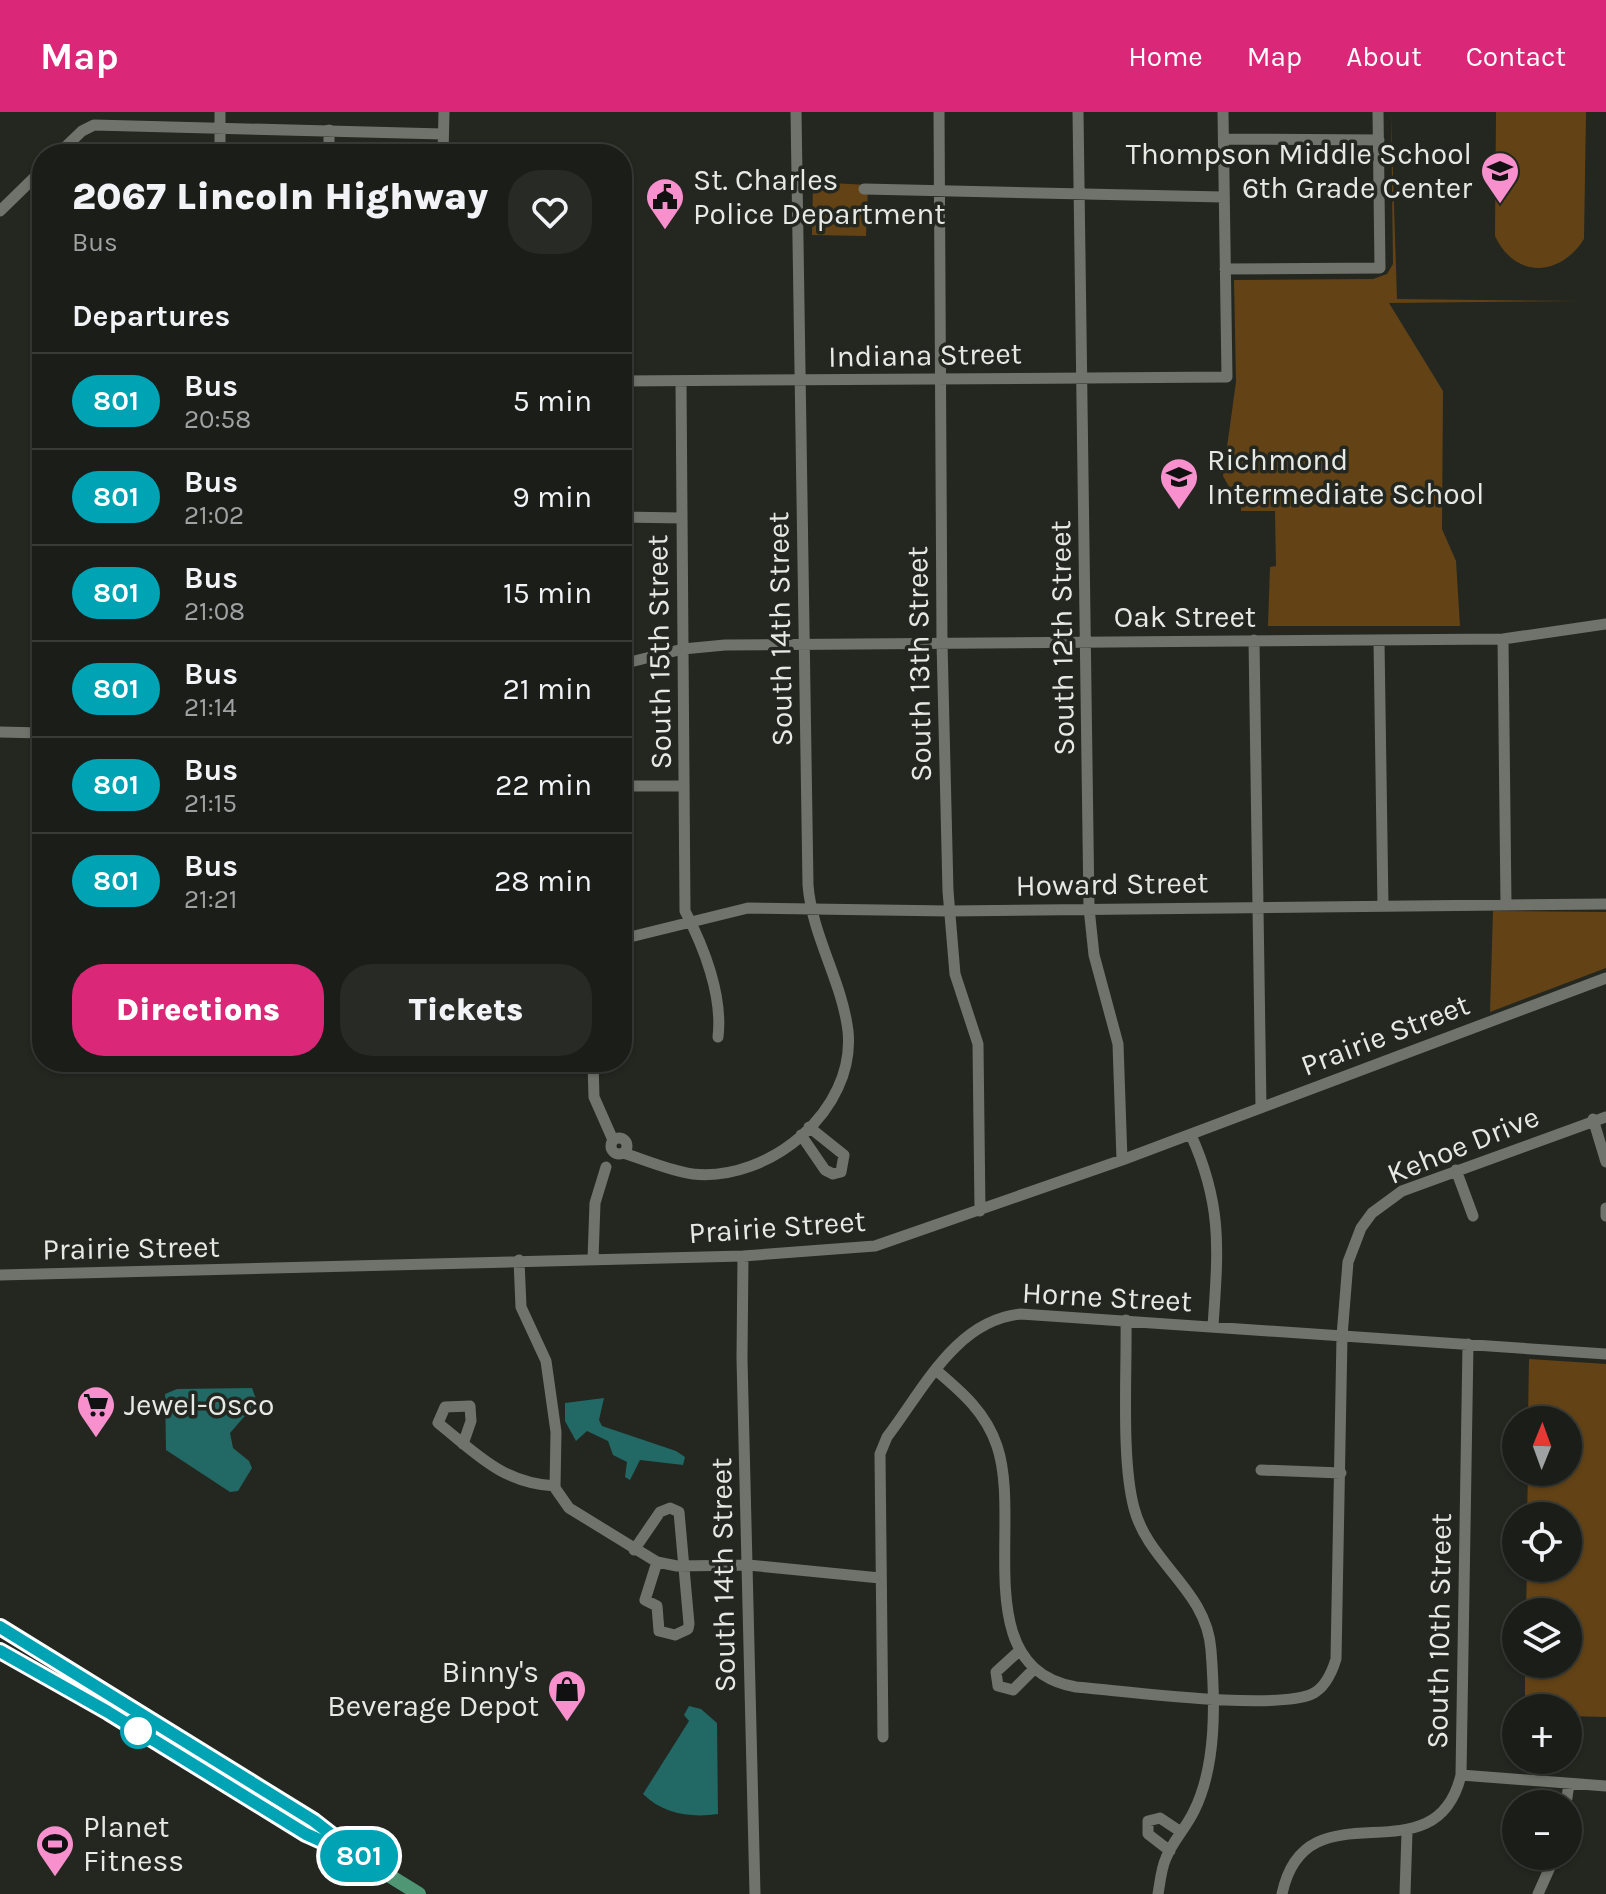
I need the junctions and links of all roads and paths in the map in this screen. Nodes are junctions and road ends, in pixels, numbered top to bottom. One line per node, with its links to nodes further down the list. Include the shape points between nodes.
1 (220, 112): 8 (street)
2 (444, 112): 10 (street)
3 (796, 112): 26 (street, South 14th Street)
4 (939, 112): 19 (street, South 13th Street)
5 (1078, 112): 20 (street, South 12th Street)
6 (1223, 112): 11 (street)
7 (1378, 112): 12 (street)
8 (220, 129): 9 (street); 13 (street, via 102,125 82,131); 14 (street)
9 (329, 130): 10 (street); 15 (street)
10 (443, 134): 16 (street)
11 (1224, 139): 12 (street); 21 (street)
12 (1379, 140): 23 (street, via 1380,268)
13 (68, 144)
14 (220, 144)
15 (329, 144)
16 (443, 144)
17 (32, 180): 22 (street)
18 (864, 189): 19 (street)
19 (939, 192): 20 (street); 25 (street, South 13th Street)
20 (1077, 195): 21 (street); 24 (street, South 12th Street)
21 (1223, 197): 23 (street)
22 (0, 211)
23 (1225, 269): 24 (street, Indiana Street, via 1227,376)
24 (1081, 378): 25 (street, Indiana Street); 34 (street, South 12th Street)
25 (941, 379): 26 (street, Indiana Street); 36 (street, South 13th Street)
26 (800, 380): 28 (street, Indiana Street); 37 (street, South 14th Street)
27 (632, 381): 28 (street, Indiana Street)
28 (681, 381): 30 (street, South 15th Street)
29 (632, 517): 30 (street)
30 (682, 518): 38 (street, South 15th Street)
31 (1606, 624): 32 (street, Oak Street)
32 (1503, 639): 35 (street, Oak Street); 45 (street)
33 (1254, 640): 34 (street, Oak Street); 35 (street, Oak Street); 46 (street)
34 (1086, 641): 36 (street, Oak Street); 49 (street, South 12th Street)
35 (1379, 641): 47 (street)
36 (942, 642): 37 (street, Oak Street); 50 (street, South 13th Street)
37 (803, 644): 38 (street, Oak Street); 48 (street, South 14th Street)
38 (683, 649): 39 (street, Oak Street); 43 (street, South 15th Street)
39 (632, 662)
40 (0, 732): 41 (street)
41 (32, 733)
42 (632, 786): 43 (street)
43 (684, 786): 51 (street, South 15th Street, via 685,911)
44 (1606, 904): 45 (street, Howard Street)
45 (1506, 905): 47 (street, Howard Street)
46 (1260, 906): 47 (street, Howard Street); 49 (street, Howard Street); 56 (street)
47 (1383, 906)
48 (810, 907): 50 (street, Howard Street); 51 (street, Howard Street, via 740,909); 59 (street, South 14th Street, via 849,1045 835,1096 805,1131 760,1163 726,1172 694,1174)
49 (1089, 908): 50 (street, Howard Street); 60 (street, South 12th Street, via 1094,955 1118,1044)
50 (949, 911): 64 (street, South 13th Street, via 955,974 978,1044)
51 (690, 921): 52 (street, Howard Street); 54 (street, South 15th Street, via 721,1013)
52 (632, 936)
53 (1606, 978): 56 (street, Prairie Street)
54 (718, 1037)
55 (593, 1072): 59 (street, via 594,1097)
56 (1261, 1108): 58 (street, Prairie Street)
57 (1600, 1118): 61 (street); 62 (street, Kehoe Drive)
58 (1191, 1135): 60 (street, Prairie Street); 72 (street, via 1214,1197 1218,1225)
59 (620, 1146): 68 (street, via 606,1167 595,1203)
60 (1122, 1160): 64 (street, Prairie Street)
61 (1606, 1162)
62 (1456, 1170): 65 (street); 73 (street, Kehoe Drive, via 1385,1201 1361,1228 1348,1262)
63 (1606, 1208): 66 (street)
64 (980, 1211): 67 (street, Prairie Street, via 875,1246)
65 (1473, 1216)
66 (1606, 1216)
67 (743, 1256): 68 (street, Prairie Street); 83 (street, South 14th Street)
68 (593, 1259): 69 (street, Prairie Street)
69 (519, 1260): 70 (street, Prairie Street); 80 (street, via 521,1307 546,1361 556,1432)
70 (0, 1275)
71 (1126, 1320): 72 (street, Horne Street); 76 (street, Horne Street, via 1007,1315 966,1336); 90 (street, via 1134,1509 1150,1544 1202,1613 1211,1646)
72 (1213, 1326): 73 (street, Horne Street)
73 (1342, 1336): 74 (street, Horne Street); 79 (street, Kehoe Drive)
74 (1468, 1344): 75 (street, Horne Street); 92 (street, South 10th Street)
75 (1606, 1354)
76 (937, 1371): 85 (street, Horne Street, via 880,1454); 88 (street, via 969,1397 997,1446 1005,1488 1008,1617)
77 (463, 1444): 80 (street, via 520,1482)
78 (1261, 1470): 79 (street)
79 (1341, 1473): 90 (street, Kehoe Drive, via 1336,1659 1319,1689 1300,1698)
80 (555, 1486): 81 (street, via 569,1508)
81 (634, 1550): 82 (street); 84 (street, via 660,1512 670,1508 679,1512 682,1526)
82 (657, 1562): 84 (street); 84 (street, via 645,1600 657,1606 664,1635 688,1629)
83 (748, 1565): 84 (street); 85 (street); 102 (street, South 14th Street)
84 (682, 1566)
85 (880, 1578): 91 (street, Horne Street)
86 (0, 1626): 99 (main road, via 314,1821)
87 (0, 1651): 99 (main road, via 306,1834)
88 (1019, 1651): 89 (street); 89 (street, via 996,1672 998,1686 1013,1690)
89 (1031, 1666): 90 (street, via 1060,1684 1076,1687)
90 (1213, 1698): 96 (street, via 1207,1775)
91 (883, 1737)
92 (1461, 1775): 93 (street); 97 (street, South 10th Street, via 1442,1812)
93 (1569, 1784): 94 (street); 95 (street)
94 (1606, 1786)
95 (1568, 1790)
96 (1181, 1832): 98 (street); 98 (street, via 1160,1818 1148,1821 1148,1834)
97 (1407, 1832): 104 (street, via 1352,1832 1313,1844 1291,1868); 105 (street)
98 (1170, 1851): 103 (street)
99 (364, 1860): 101 (main road)
100 (1549, 1870): 106 (street)
101 (419, 1894)
102 (755, 1894)
103 (1158, 1894)
104 (1282, 1894)
105 (1405, 1894)
106 (1538, 1894)

